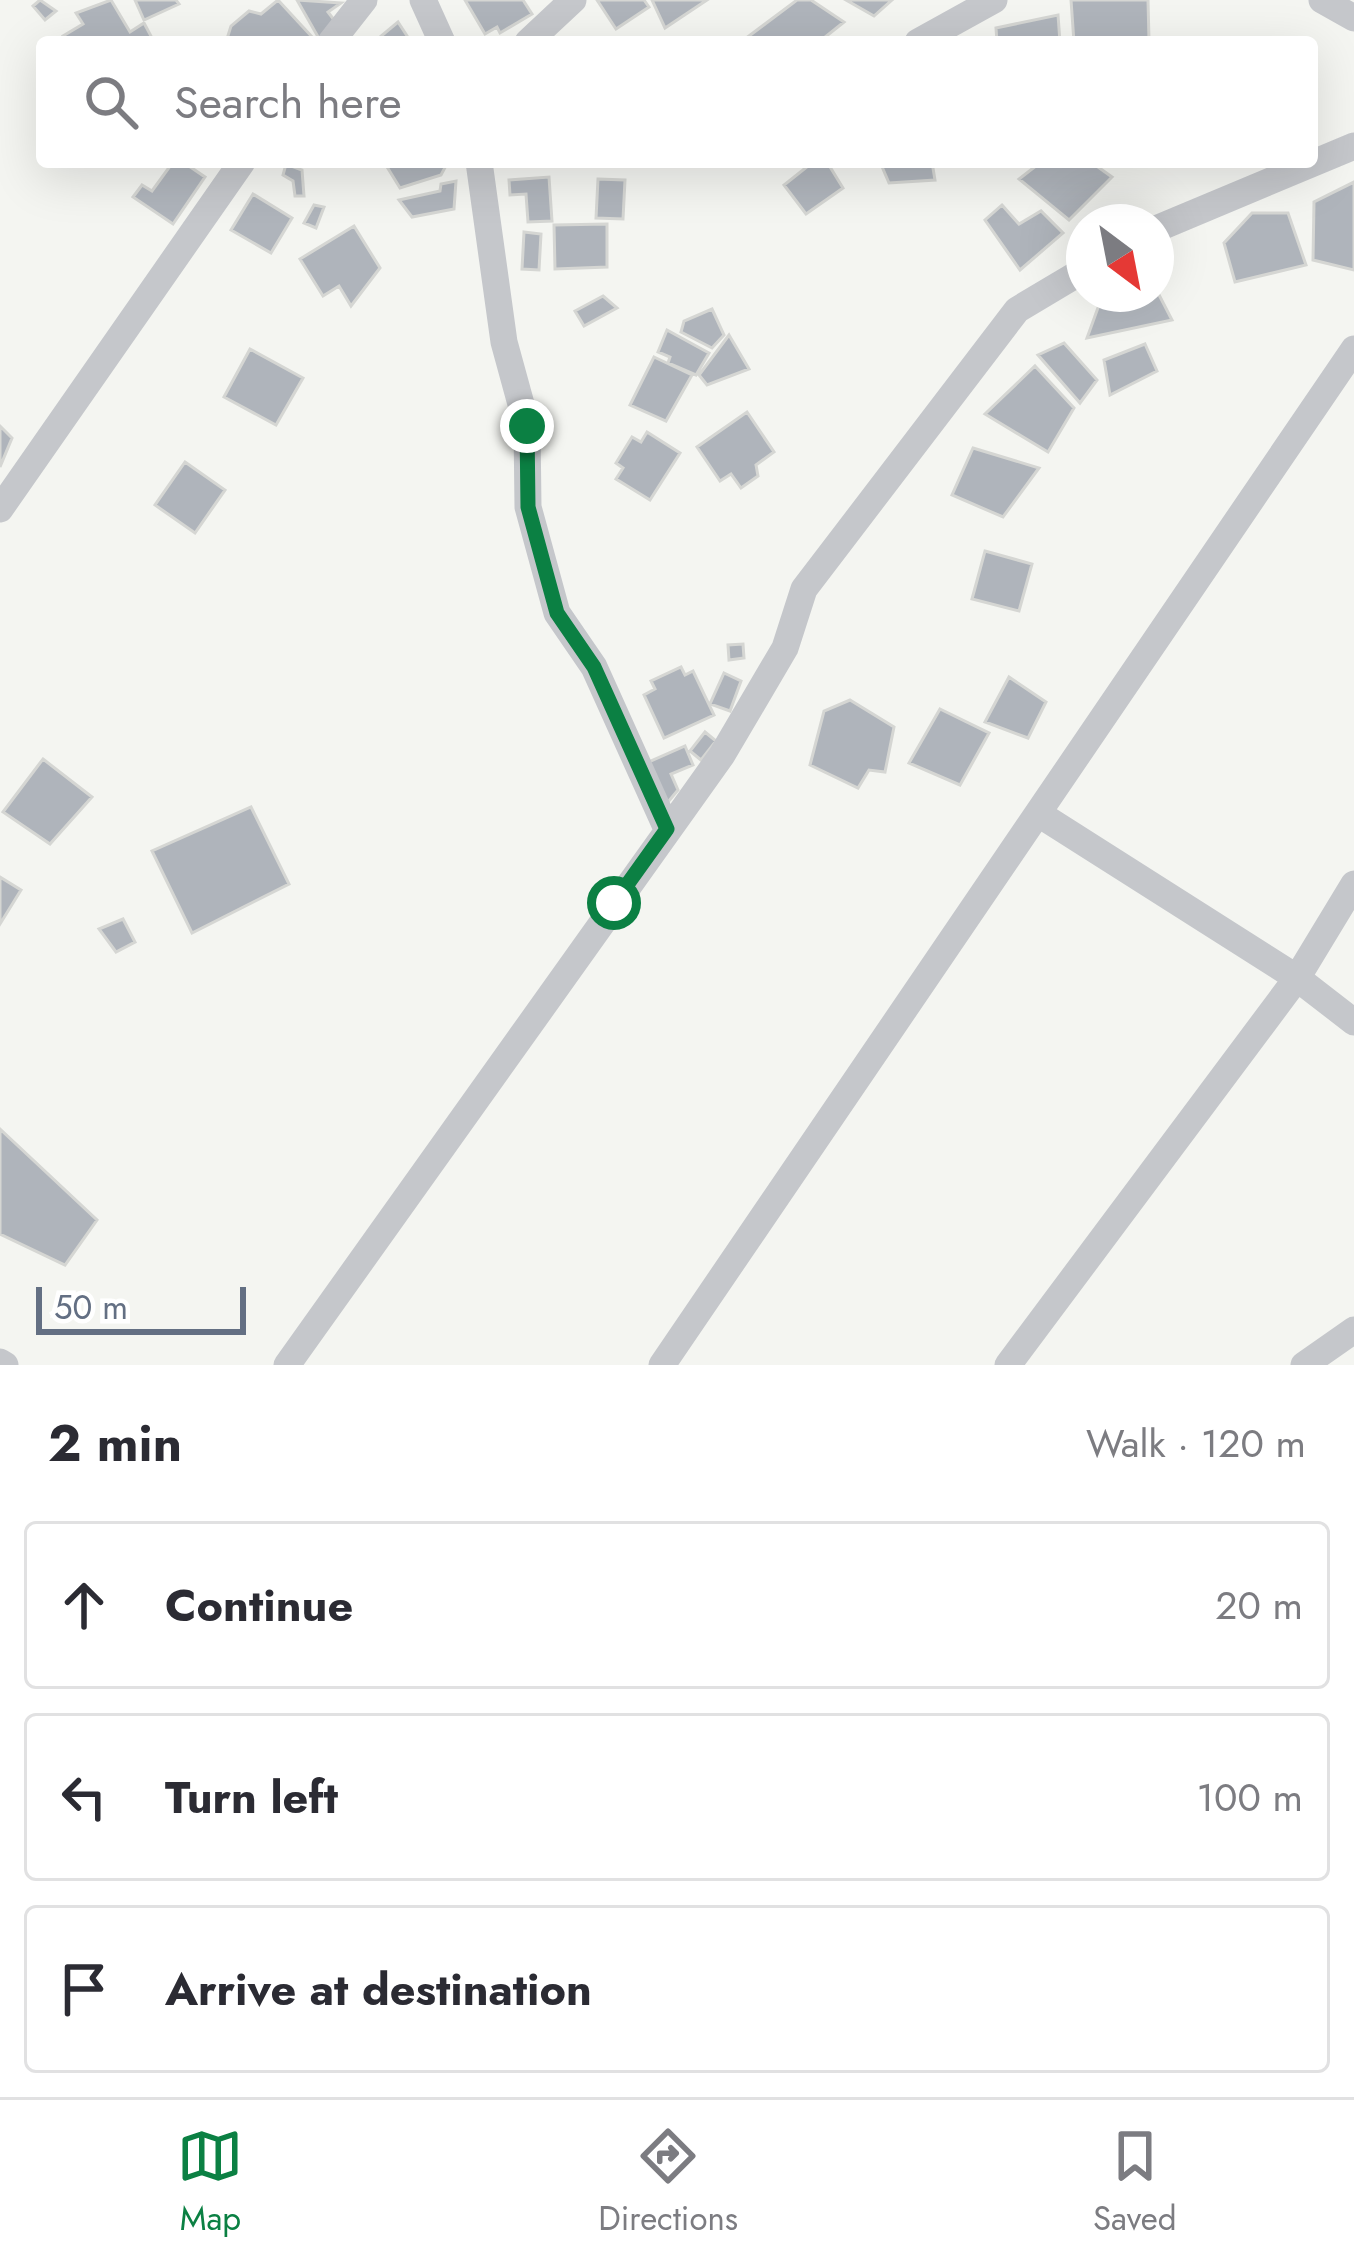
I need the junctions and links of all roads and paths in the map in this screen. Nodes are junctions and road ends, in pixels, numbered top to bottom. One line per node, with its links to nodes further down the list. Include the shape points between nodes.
1 (364, 0): 7 (street)
2 (424, 0): 8 (street)
3 (574, 0): 9 (street)
4 (994, 0): 10 (street)
5 (1322, 0): 6 (street)
6 (1354, 18)
7 (336, 36)
8 (439, 36)
9 (535, 36)
10 (929, 36)
11 (1354, 146): 12 (street)
12 (1318, 161)
13 (238, 168): 19 (street)
14 (480, 168): 21 (street, via 504,342 527,426 528,507 557,613 594,667)
15 (1302, 168): 16 (street)
16 (1174, 222)
17 (1066, 281): 21 (street, via 1017,310 804,589 785,648)
18 (1354, 349): 20 (street)
19 (0, 509)
20 (1039, 814): 23 (street); 27 (street)
21 (667, 829): 26 (street)
22 (1354, 884): 23 (street)
23 (1297, 978): 24 (street); 28 (street)
24 (1354, 1022)
25 (1354, 1330): 29 (street)
26 (286, 1365)
27 (662, 1365)
28 (1008, 1365)
29 (1304, 1365)

